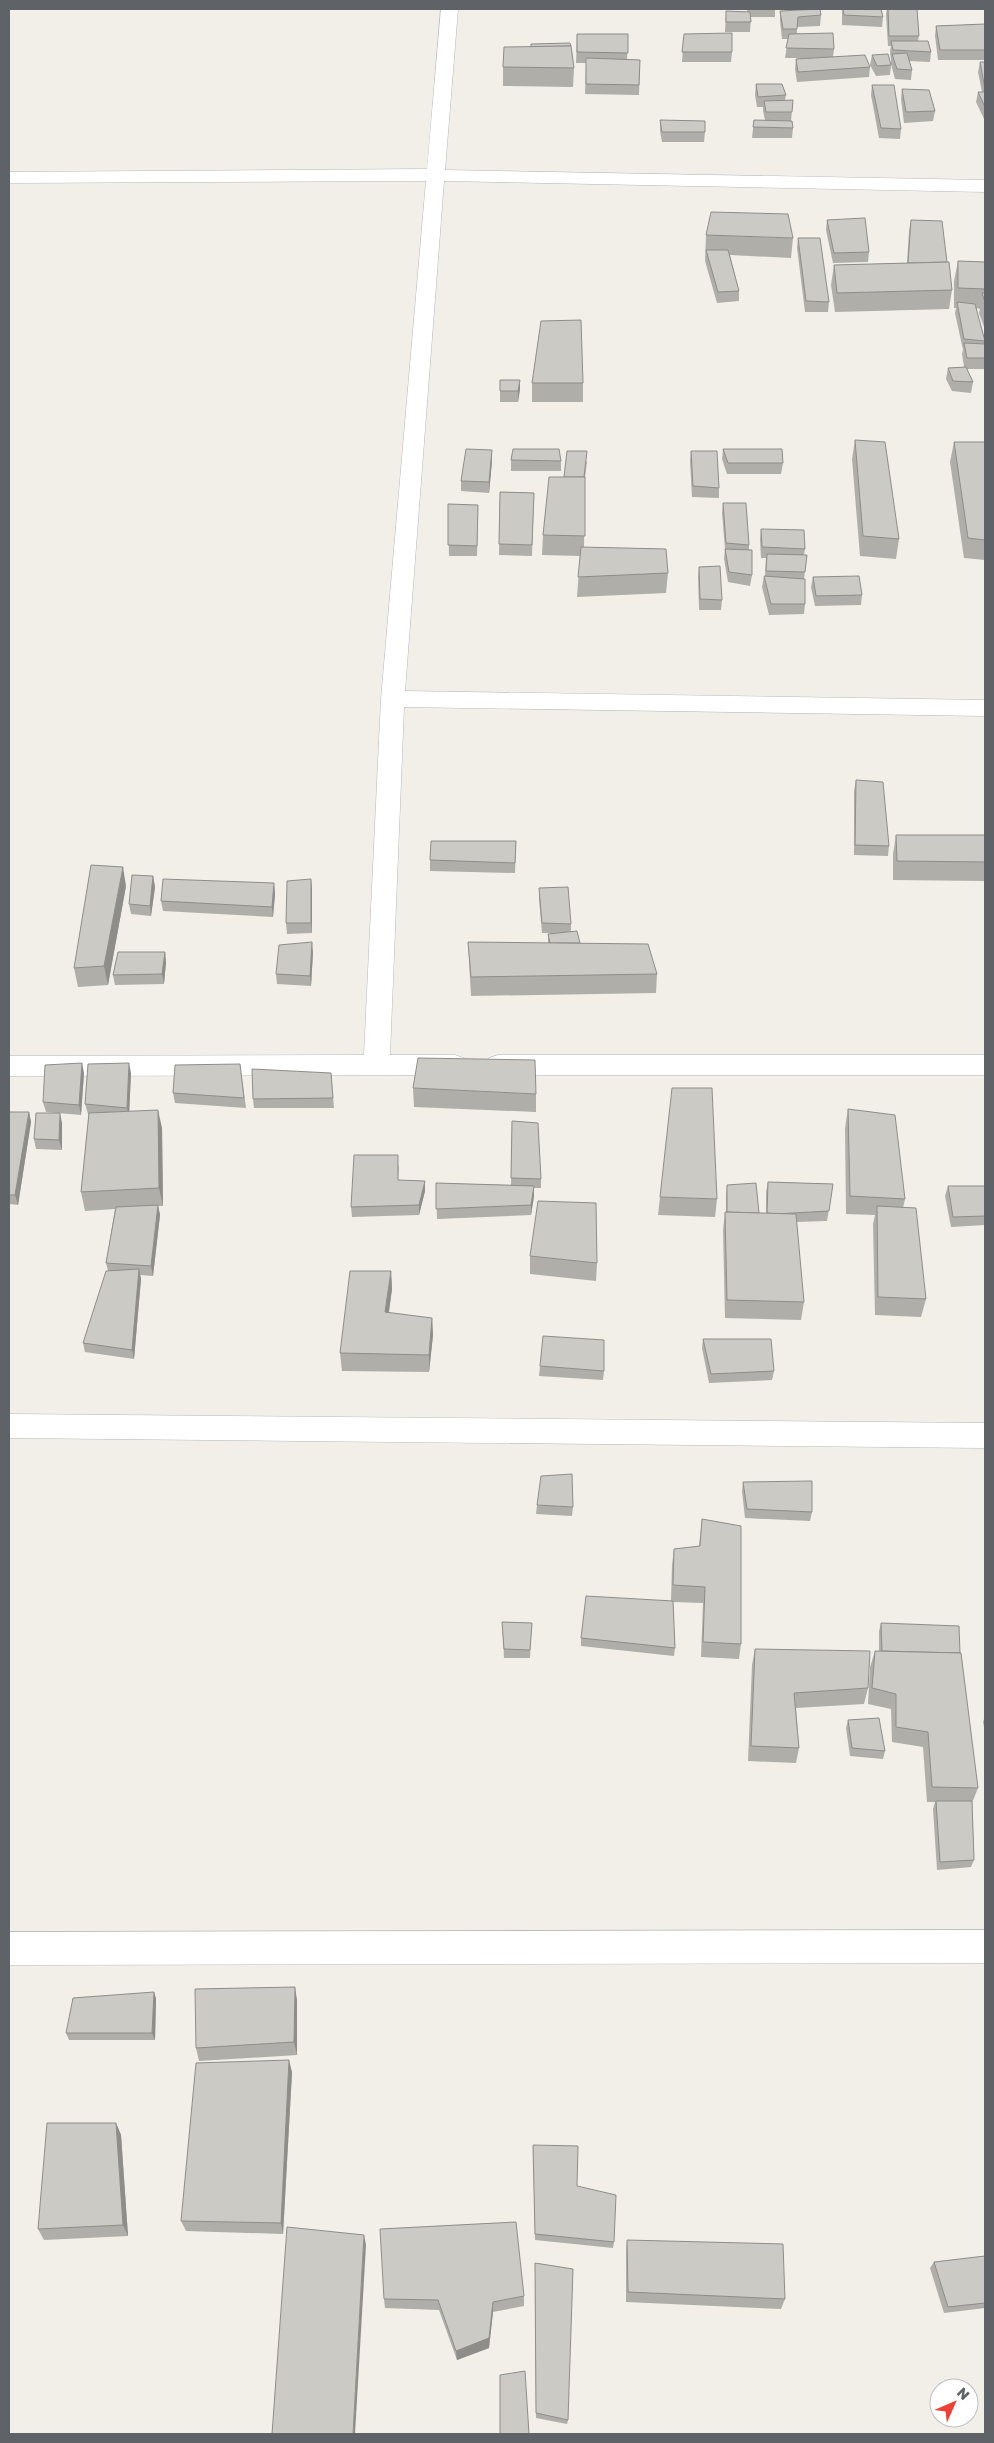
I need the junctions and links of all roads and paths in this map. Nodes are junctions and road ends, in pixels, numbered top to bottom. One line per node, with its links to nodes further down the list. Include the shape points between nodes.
1 (449, 9): 2 (street)
2 (436, 174): 3 (street); 4 (street); 5 (street)
3 (10, 181)
4 (985, 186)
5 (393, 699): 6 (street); 7 (street)
6 (985, 708)
7 (377, 1065): 8 (street); 9 (street)
8 (985, 1065)
9 (9, 1066)
10 (9, 1426): 11 (street)
11 (985, 1436)
12 (985, 1946): 13 (street)
13 (9, 1949)

